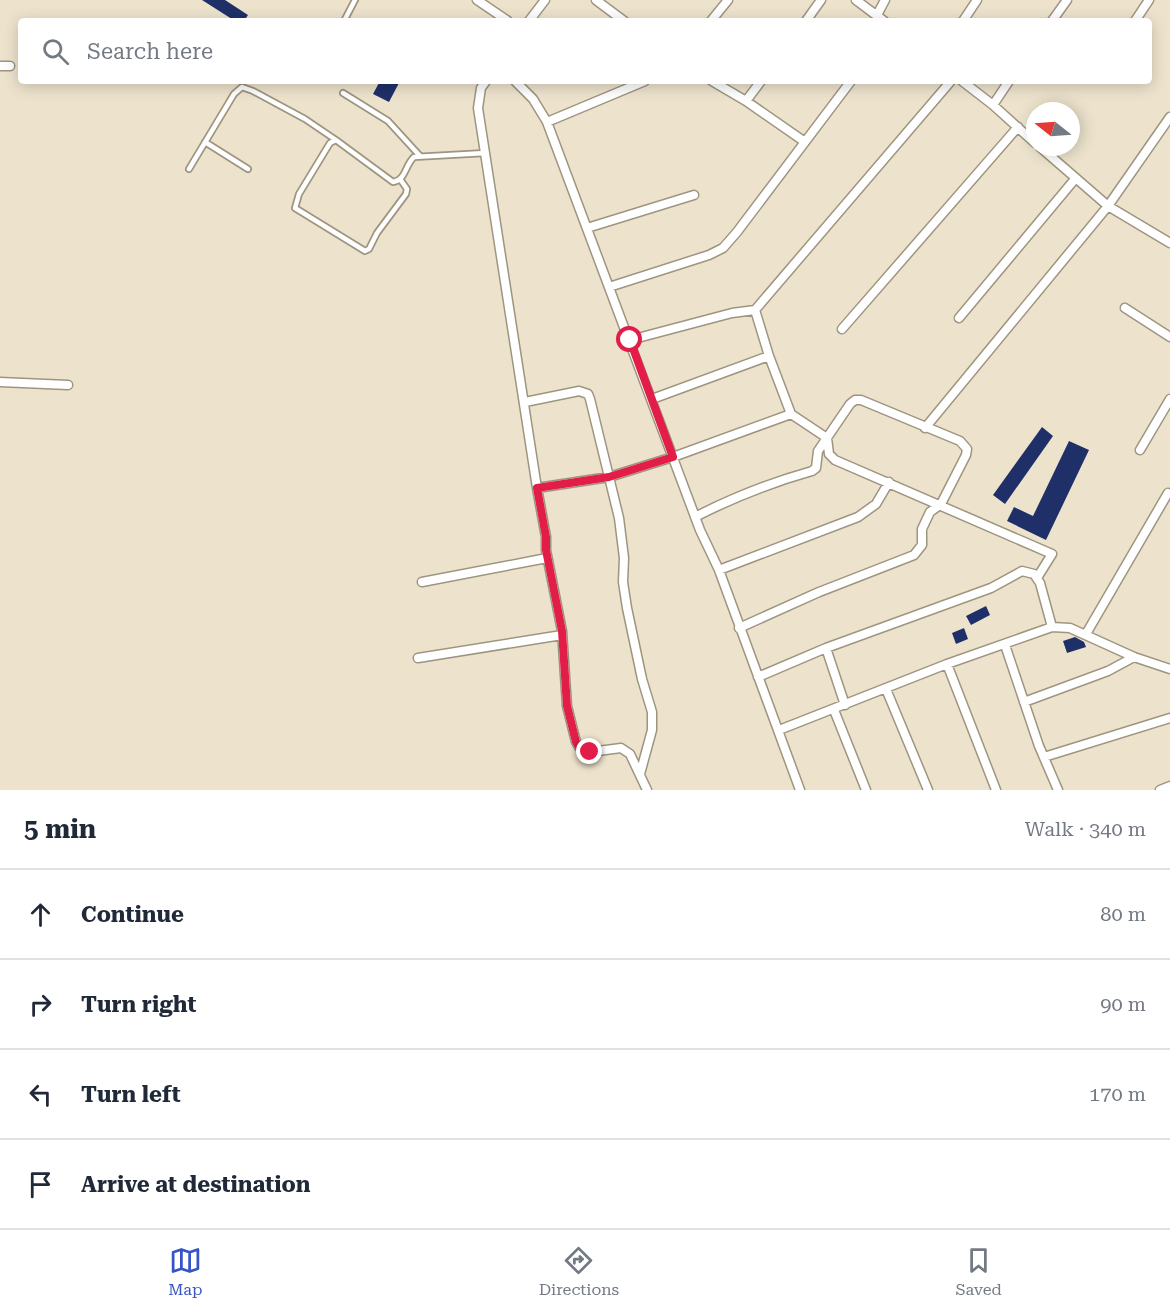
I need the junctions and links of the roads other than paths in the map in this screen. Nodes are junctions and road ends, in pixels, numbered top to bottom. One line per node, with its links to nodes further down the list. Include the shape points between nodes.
1 (355, 0): 12 (lane)
2 (477, 0): 13 (street)
3 (545, 0): 14 (street)
4 (596, 0): 15 (street)
5 (728, 0): 16 (street)
6 (821, 0): 17 (street)
7 (856, 0): 18 (street)
8 (885, 0): 18 (street)
9 (977, 0): 19 (street)
10 (1067, 0): 20 (street)
11 (1149, 0): 21 (street)
12 (346, 18)
13 (504, 18)
14 (531, 18)
15 (620, 18)
16 (713, 18)
17 (808, 18)
18 (880, 18)
19 (965, 18)
20 (1054, 18)
21 (1137, 18)
22 (0, 66): 23 (street)
23 (10, 66)
24 (484, 84): 43 (street, via 478,108)
25 (518, 84): 37 (street, via 533,99)
26 (638, 84): 37 (street)
27 (717, 84): 34 (street)
28 (759, 84): 34 (street)
29 (849, 84): 42 (street)
30 (948, 84): 56 (street)
31 (967, 84): 35 (street)
32 (1008, 84): 35 (street)
33 (343, 93): 44 (lane, via 388,121)
34 (746, 101): 42 (street)
35 (993, 105): 38 (street)
36 (1169, 121): 51 (street)
37 (546, 123): 52 (street)
38 (1018, 127): 39 (street); 58 (street)
39 (1026, 135)
40 (336, 140): 41 (lane, via 305,119 242,87); 48 (lane, via 393,182); 48 (lane, via 330,143 299,194 295,208 369,249 406,194)
41 (205, 142): 46 (lane); 47 (lane)
42 (805, 142): 54 (street, via 723,248)
43 (486, 153): 44 (lane); 66 (street)
44 (420, 156): 48 (lane, via 410,160)
45 (1050, 156): 49 (street)
46 (189, 169)
47 (248, 169)
48 (400, 179)
49 (1075, 179): 51 (street); 57 (street)
50 (694, 195): 52 (street)
51 (1108, 206): 53 (street); 68 (street)
52 (587, 228): 54 (street)
53 (1170, 243)
54 (609, 287): 60 (street)
55 (1125, 308): 59 (street)
56 (756, 310): 60 (street); 61 (street)
57 (959, 318)
58 (842, 329)
59 (1170, 337)
60 (630, 340): 64 (street)
61 (769, 356): 64 (street); 67 (street)
62 (0, 382): 63 (street)
63 (68, 385)
64 (652, 399): 71 (street)
65 (1170, 399): 70 (street)
66 (525, 402): 72 (street, via 579,391 588,394); 74 (street)
67 (791, 414): 69 (street); 71 (street)
68 (925, 428): 69 (street, via 855,400); 76 (street, via 960,441 967,449)
69 (827, 438): 73 (street, via 829,454 835,460); 77 (street, via 812,471 781,479)
70 (1140, 450)
71 (673, 457): 72 (street); 77 (street)
72 (609, 477): 74 (street); 100 (street, via 619,518 627,608 652,712 652,730)
73 (889, 482): 76 (street); 79 (street, via 876,504 858,517)
74 (537, 488): 78 (street)
75 (1168, 493): 84 (street)
76 (940, 504): 80 (street, via 1052,554); 83 (street, via 930,512 922,529 922,545 914,555)
77 (695, 517): 79 (street)
78 (547, 558): 81 (street); 85 (street)
79 (719, 570): 83 (street)
80 (1037, 578): 82 (street); 87 (street, via 1022,571 991,588)
81 (422, 582)
82 (1052, 627): 84 (street); 86 (street)
83 (739, 628): 92 (street)
84 (1086, 634): 88 (street)
85 (562, 635): 89 (street); 100 (street, via 567,706 576,742 590,752 621,748 630,754)
86 (1005, 645): 90 (street); 94 (street)
87 (826, 648): 92 (street); 95 (street)
88 (1134, 657): 91 (street); 94 (street, via 1108,671)
89 (418, 658)
90 (947, 664): 93 (street); 106 (street)
91 (1170, 669)
92 (758, 677): 98 (street)
93 (886, 689): 95 (street); 105 (street)
94 (1024, 702): 99 (street)
95 (845, 705): 96 (street)
96 (834, 710): 98 (street); 104 (street)
97 (1170, 718): 99 (street)
98 (779, 730): 103 (street)
99 (1044, 757): 107 (street)
100 (640, 774): 102 (street)
101 (1170, 786): 108 (street)
102 (647, 790)
103 (800, 790)
104 (866, 790)
105 (928, 790)
106 (996, 790)
107 (1058, 790)
108 (1160, 790)

